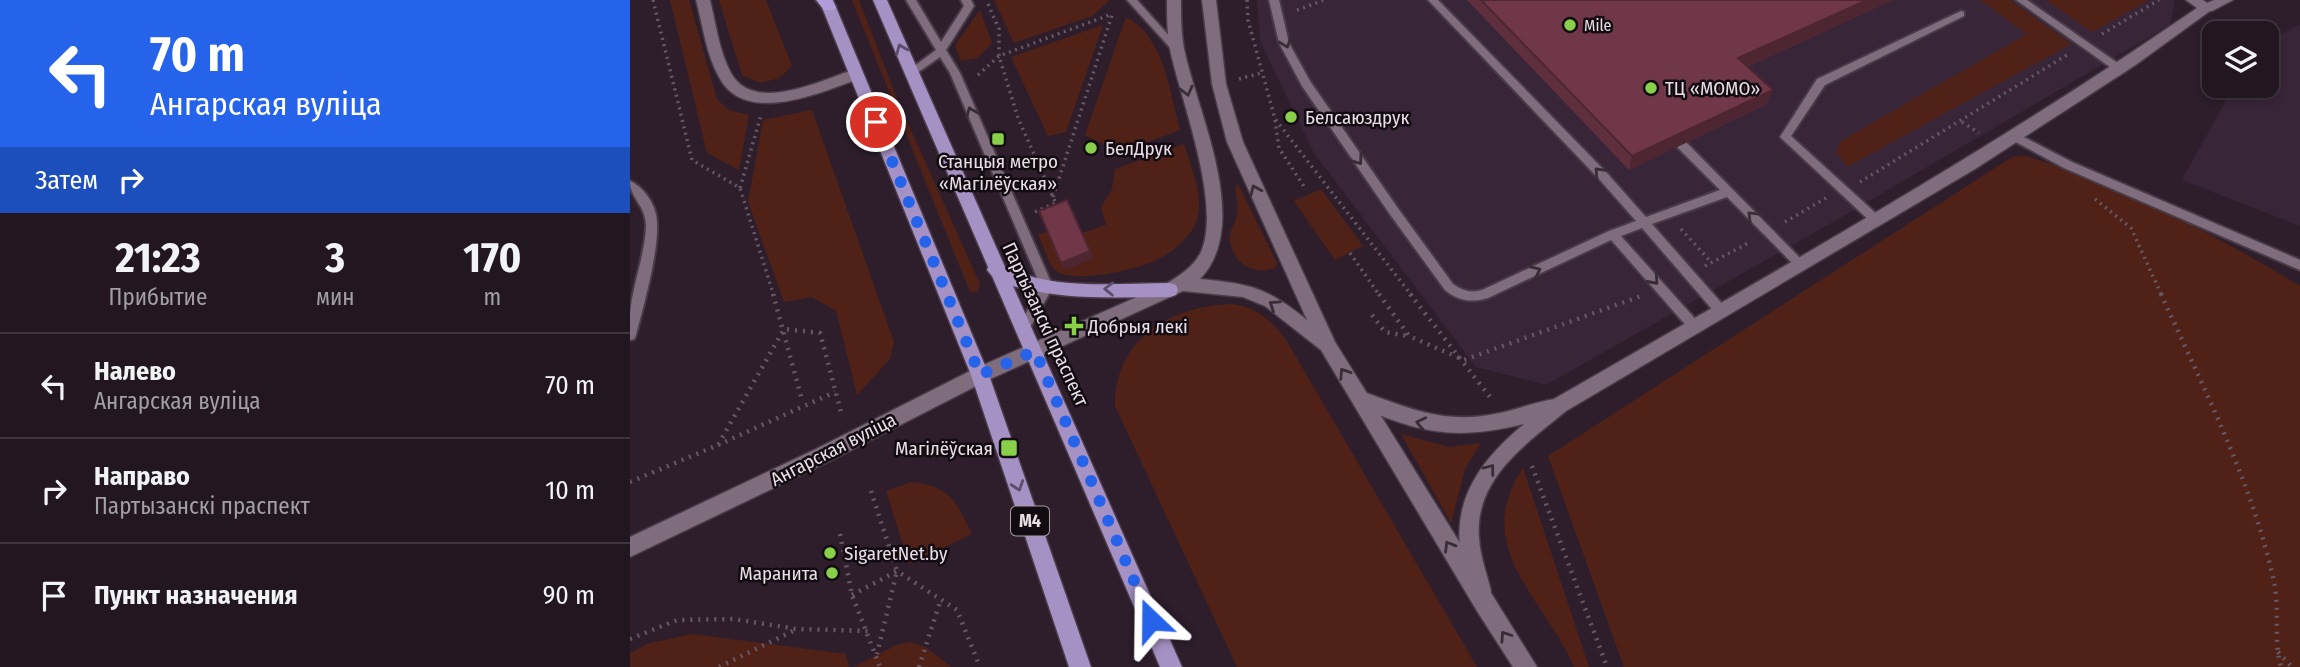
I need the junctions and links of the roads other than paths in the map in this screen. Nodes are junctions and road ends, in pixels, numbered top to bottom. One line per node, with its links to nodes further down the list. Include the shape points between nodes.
1 (703, 0): 22 (main road, via 726,78 734,89 765,99)
2 (880, 0): 17 (main road, Партызанскі праспект)
3 (888, 0): 17 (main road)
4 (911, 0): 19 (lane)
5 (966, 0): 19 (lane, via 969,6)
6 (1132, 0): 18 (lane)
7 (1174, 0): 18 (main road)
8 (1209, 0): 39 (main road, one-way to 8, via 1235,142 1217,75)
9 (1274, 0): 29 (lane, one-way to 29, via 1284,43 1331,123 1457,293 1484,295)
10 (1433, 0): 28 (lane, one-way to 10)
11 (2021, 0): 20 (lane)
12 (2193, 0): 15 (main road)
13 (2226, 0): 15 (main road)
14 (826, 2): 22 (main road, М4)
15 (2207, 8): 20 (main road)
16 (1961, 14): 27 (lane, via 1821,82 1785,137)
17 (888, 18): 21 (main road, Партызанскі праспект, one-way to 17)
18 (1177, 50): 34 (main road, one-way to 34, via 1216,220 1204,264)
19 (941, 51): 21 (lane); 33 (lane, one-way to 19, via 955,73)
20 (2120, 70): 23 (main road)
21 (910, 73): 32 (main road, Партызанскі праспект)
22 (856, 74): 41 (main road, М4)
23 (2016, 137): 27 (main road); 31 (lane, via 2068,165)
24 (1682, 145): 26 (lane)
25 (630, 185): 38 (lane, via 652,216)
26 (1728, 192): 28 (lane); 30 (lane, one-way to 26)
27 (1876, 219): 30 (main road)
28 (1644, 223): 29 (lane); 35 (lane)
29 (1613, 234): 36 (lane, one-way to 36)
30 (1800, 264): 35 (main road)
31 (2300, 265)
32 (995, 270): 33 (main road, via 1012,280); 37 (main road, Партызанскі праспект)
33 (1047, 287): 34 (main road, one-way to 33); 37 (lane)
34 (1176, 287): 39 (main road, one-way to 34, via 1271,301 1245,290); 40 (main road, Ангарская вуліца)
35 (1721, 311): 36 (main road)
36 (1694, 326): 43 (main road)
37 (1024, 327): 40 (main road, Партызанскі праспект)
38 (630, 335)
39 (1328, 347): 42 (main road, one-way to 39)
40 (1035, 351): 41 (main road, Ангарская вуліца); 47 (main road, Партызанскі праспект)
41 (980, 375): 44 (main road, Ангарская вуліца); 46 (main road, М4, one-way to 46)
42 (1361, 399): 43 (main road, one-way to 42, via 1504,421 1440,427 1404,419); 45 (main road, one-way to 42)
43 (1560, 405): 45 (main road, one-way to 43, via 1468,535 1471,503 1498,459)
44 (630, 547)
45 (1484, 604): 48 (main road, one-way to 45)
46 (1080, 667)
47 (1171, 667)
48 (1526, 667)

